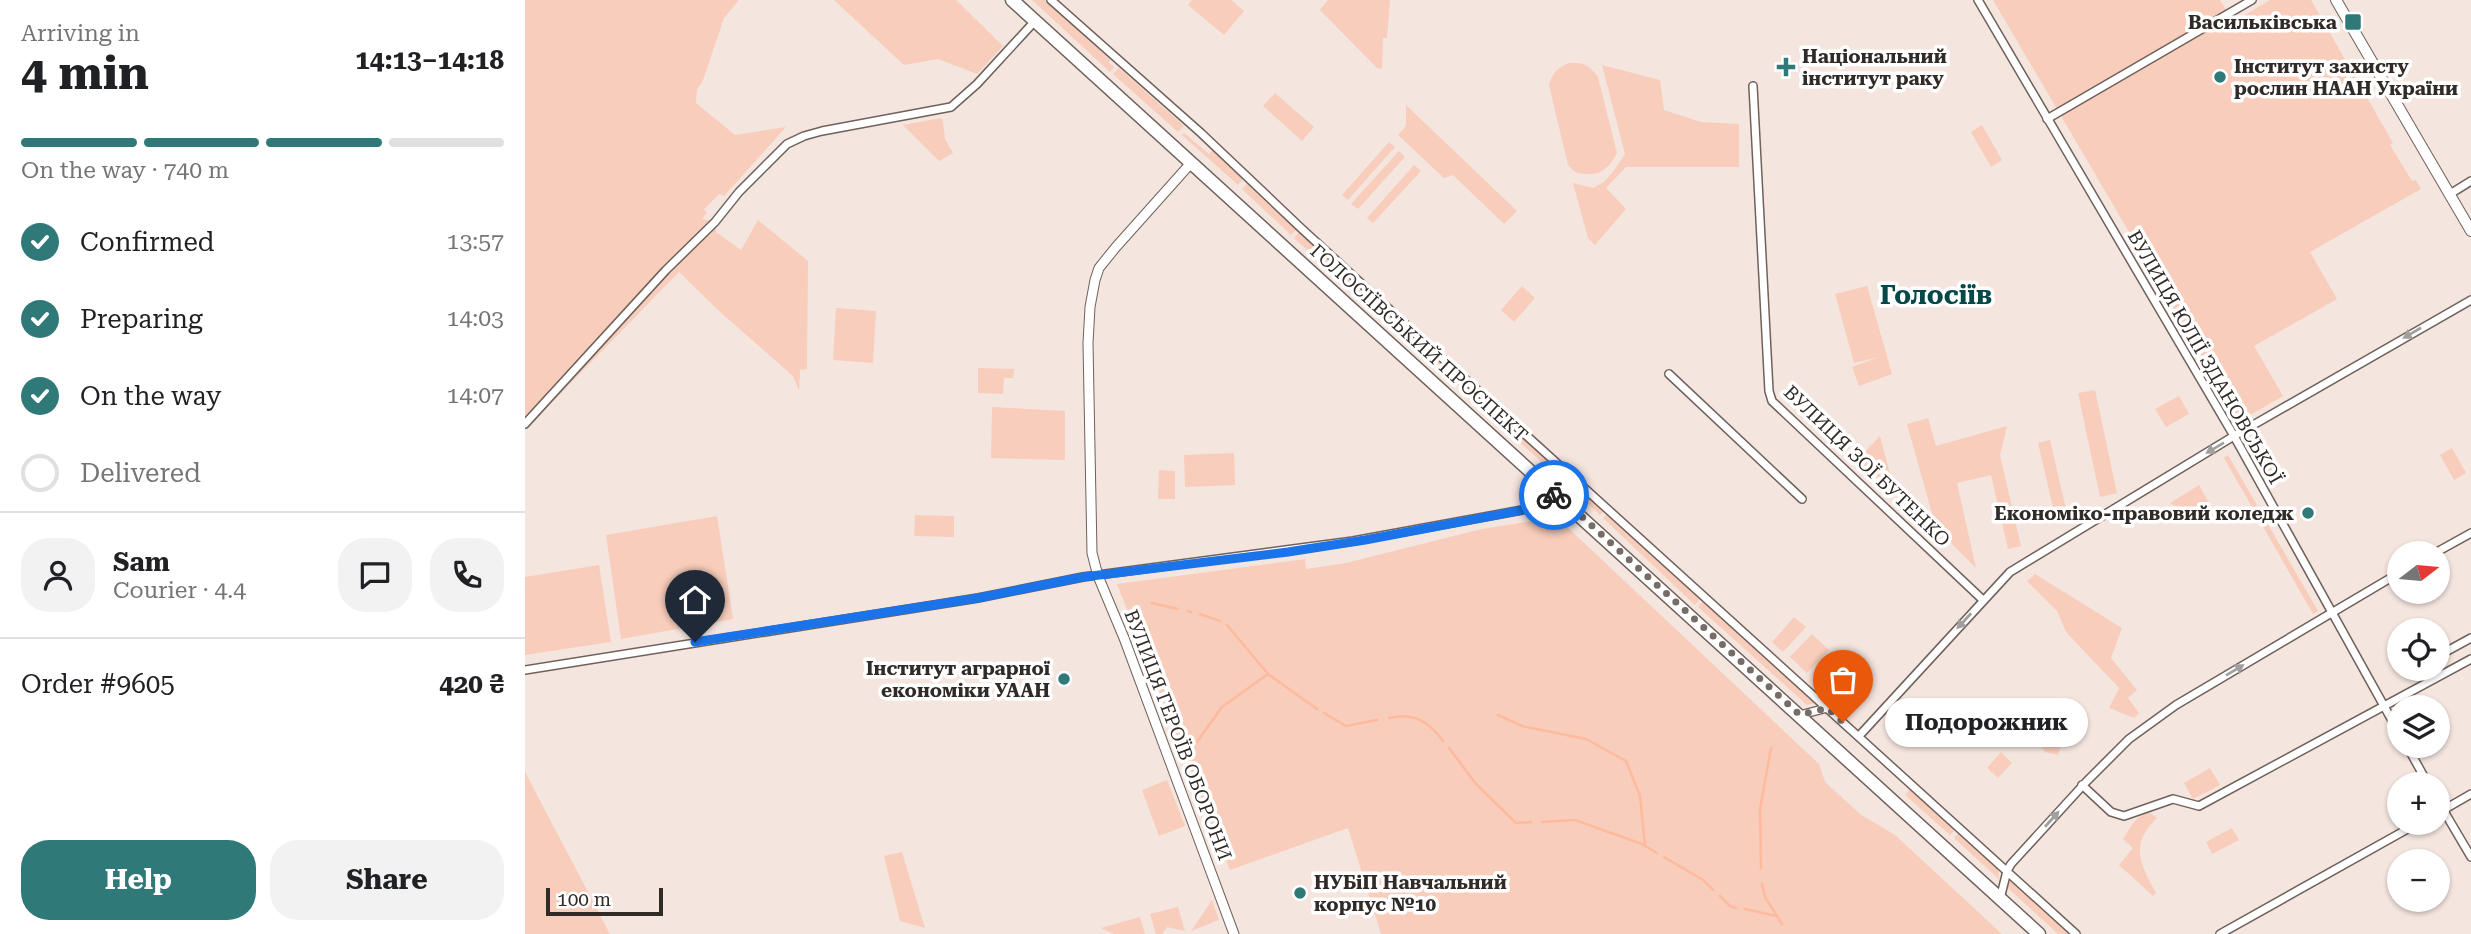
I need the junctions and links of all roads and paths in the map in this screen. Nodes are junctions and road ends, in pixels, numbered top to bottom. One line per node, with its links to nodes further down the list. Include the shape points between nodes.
1 (1012, 0): 6 (highway, ГОЛОСІЇВСЬКИЙ ПРОСПЕКТ)
2 (1051, 0): 32 (street, ГОЛОСІЇВСЬКИЙ ПРОСПЕКТ)
3 (1978, 0): 8 (street, ВУЛИЦЯ ЮЛІЇ ЗДАНОВСЬКОЇ)
4 (2252, 0): 8 (street)
5 (2336, 0): 11 (main road)
6 (1035, 21): 9 (highway, ГОЛОСІЇВСЬКИЙ ПРОСПЕКТ); 15 (street, via 951,107 822,131 787,144)
7 (1753, 86): 23 (street, ВУЛИЦЯ ЗОЇ БУТЕНКО, via 1772,401)
8 (2047, 119): 16 (street, ВУЛИЦЯ ЮЛІЇ ЗДАНОВСЬКОЇ)
9 (1191, 163): 17 (highway, ГОЛОСІЇВСЬКИЙ ПРОСПЕКТ); 21 (street, ВУЛИЦЯ ГЕРОЇВ ОБОРОНИ, via 1117,247 1095,280 1088,343 1092,552)
10 (2471, 181): 11 (street)
11 (2450, 194): 12 (main road)
12 (2471, 231)
13 (2471, 300): 16 (street, one-way to 16)
14 (1669, 374): 18 (street)
15 (525, 424)
16 (2234, 436): 23 (street, one-way to 23, via 2010,572); 24 (street, ВУЛИЦЯ ЮЛІЇ ЗДАНОВСЬКОЇ)
17 (1557, 494): 21 (street, via 1523,510 1365,540); 34 (highway, ГОЛОСІЇВСЬКИЙ ПРОСПЕКТ)
18 (1802, 499)
19 (2471, 533): 20 (street)
20 (2450, 545)
21 (1098, 576): 28 (street); 44 (street, ВУЛИЦЯ ГЕРОЇВ ОБОРОНИ)
22 (2387, 580): 24 (street)
23 (1983, 600): 35 (street, one-way to 35)
24 (2333, 612): 31 (street, ВУЛИЦЯ ЮЛІЇ ЗДАНОВСЬКОЇ); 36 (street, one-way to 24, via 2129,739 2176,705)
25 (2471, 638): 26 (street)
26 (2450, 649)
27 (2471, 659): 29 (street)
28 (525, 670)
29 (2450, 671)
30 (2431, 681): 31 (street)
31 (2384, 707): 33 (street, ВУЛИЦЯ ЮЛІЇ ЗДАНОВСЬКОЇ); 36 (street, via 2199,806 2173,799 2124,816 2111,812)
32 (1827, 708): 34 (street); 35 (street, ГОЛОСІЇВСЬКИЙ ПРОСПЕКТ)
33 (2387, 712)
34 (1800, 715): 43 (highway, ГОЛОСІЇВСЬКИЙ ПРОСПЕКТ)
35 (1859, 736): 42 (street, ГОЛОСІЇВСЬКИЙ ПРОСПЕКТ)
36 (2083, 786): 42 (street, one-way to 36)
37 (2471, 794): 38 (street)
38 (2450, 806)
39 (2450, 826): 41 (street)
40 (2397, 835): 47 (street)
41 (2471, 857)
42 (2007, 870): 43 (street); 46 (street, ГОЛОСІЇВСЬКИЙ ПРОСПЕКТ)
43 (2000, 899): 45 (highway, ГОЛОСІЇВСЬКИЙ ПРОСПЕКТ)
44 (1234, 934)
45 (2039, 934)
46 (2076, 934)
47 (2220, 934)

